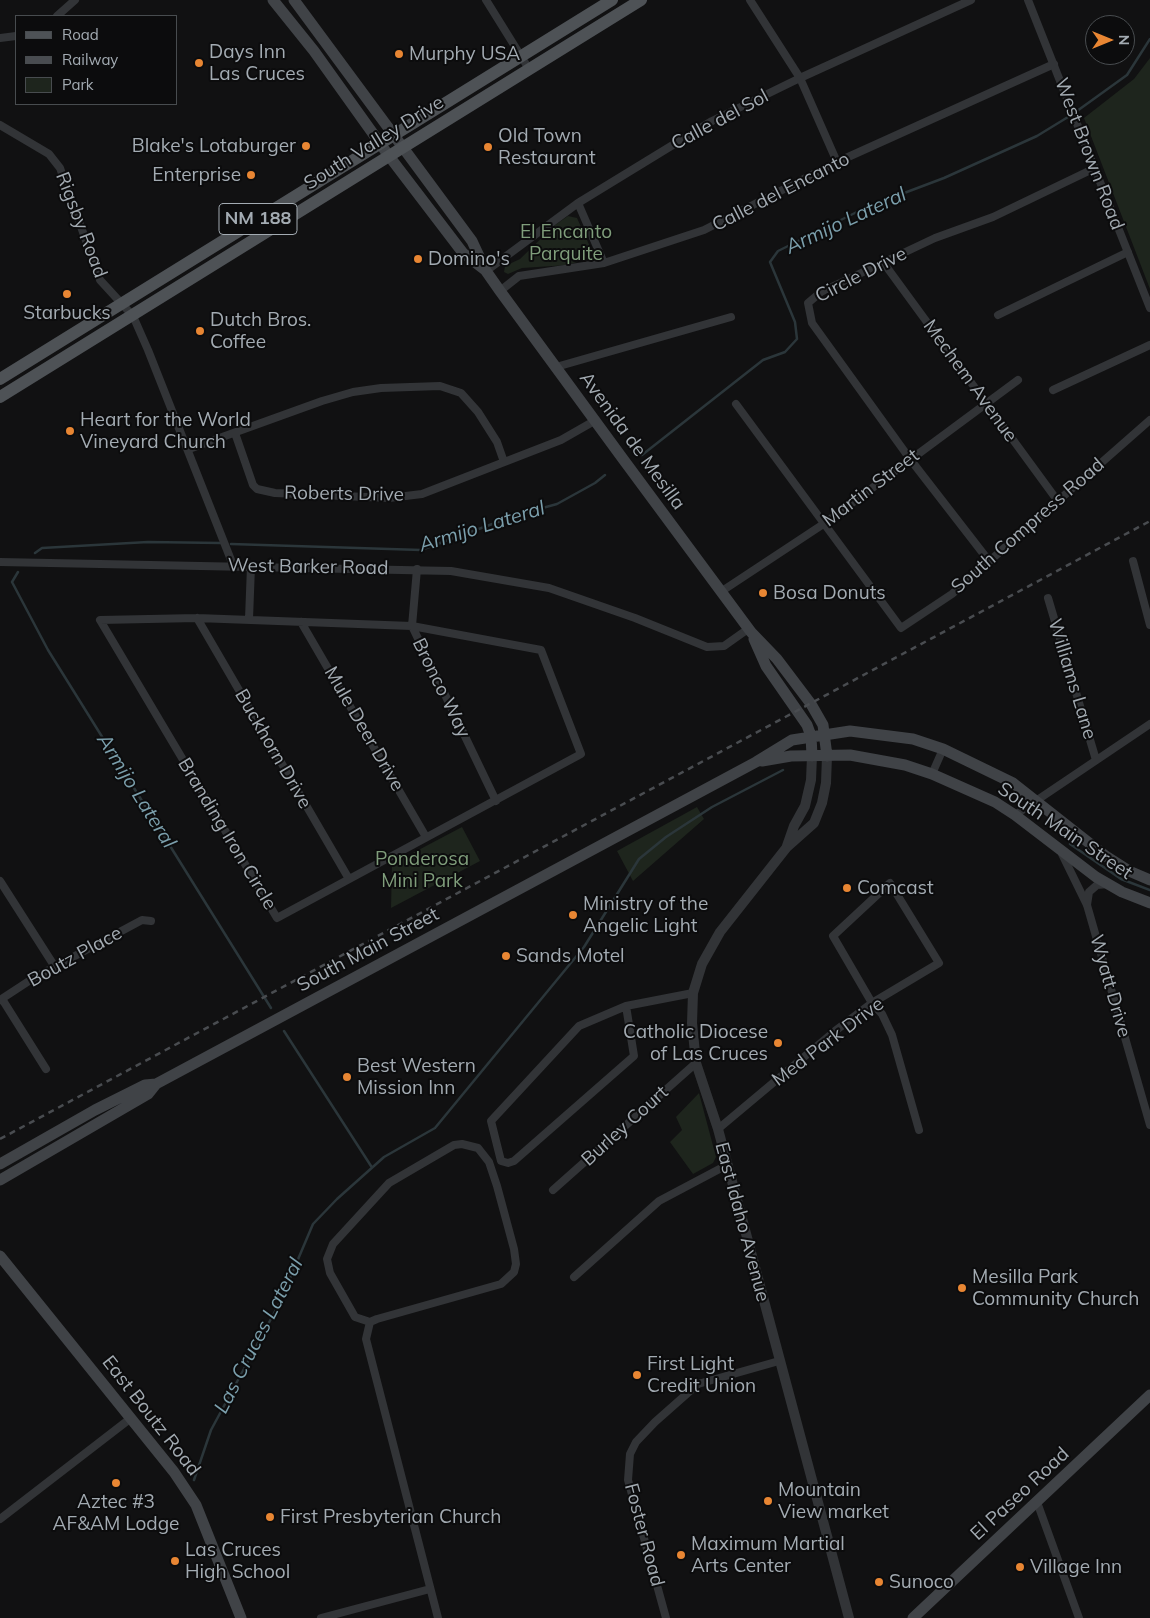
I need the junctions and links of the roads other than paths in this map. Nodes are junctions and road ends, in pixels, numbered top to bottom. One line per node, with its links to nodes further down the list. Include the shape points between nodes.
1 (76, 0): 10 (street)
2 (273, 0): 19 (main road, Avenida de Mesilla)
3 (294, 0): 18 (main road, Avenida de Mesilla)
4 (612, 0): 13 (main road, South Valley Drive / NM 188)
5 (641, 0): 15 (main road, South Valley Drive / NM 188)
6 (750, 0): 16 (street)
7 (971, 0): 16 (street, Calle del Sol)
8 (1028, 0): 14 (street, West Brown Road)
9 (490, 1): 13 (street)
10 (58, 15)
11 (15, 36): 12 (street)
12 (0, 38)
13 (521, 56): 15 (street); 18 (main road, South Valley Drive / NM 188)
14 (1054, 64): 22 (street, Calle del Encanto); 23 (street, West Brown Road)
15 (529, 69): 20 (main road, South Valley Drive / NM 188)
16 (800, 78): 22 (street); 24 (street, Calle del Sol, via 712,121)
17 (0, 125): 30 (street, Rigsby Road, via 49,154 60,168 100,280)
18 (395, 134): 19 (main road, South Valley Drive / NM 188); 20 (main road, Avenida de Mesilla)
19 (380, 144): 21 (main road, Avenida de Mesilla); 30 (main road, South Valley Drive / NM 188)
20 (403, 146): 21 (main road, South Valley Drive / NM 188); 28 (main road, Avenida de Mesilla, via 472,241)
21 (388, 156): 28 (main road, Avenida de Mesilla, via 463,253); 33 (main road, South Valley Drive / NM 188)
22 (837, 162): 26 (street, Calle del Encanto, via 704,230)
23 (1095, 168): 25 (street, West Brown Road); 27 (street, Circle Drive, via 992,217)
24 (578, 202): 26 (street); 28 (street, Calle del Sol)
25 (1128, 252): 31 (street, West Brown Road); 32 (street)
26 (604, 262): 29 (street, Calle del Encanto, via 519,276)
27 (883, 262): 42 (street, Mechem Avenue); 47 (street, Circle Drive, via 813,297 808,303 808,310 812,323)
28 (486, 271): 29 (main road, Avenida de Mesilla)
29 (500, 291): 36 (main road, Avenida de Mesilla)
30 (120, 303): 33 (street, Rigsby Road); 37 (main road, South Valley Drive / NM 188)
31 (1150, 308)
32 (998, 314)
33 (134, 316): 40 (main road, South Valley Drive / NM 188); 46 (street, Rigsby Road)
34 (731, 316): 36 (street)
35 (1150, 345): 39 (street)
36 (556, 367): 43 (main road, Avenida de Mesilla)
37 (0, 379)
38 (1018, 380): 42 (street, Martin Street)
39 (1053, 390)
40 (0, 397)
41 (736, 404): 50 (street)
42 (986, 405): 47 (street, Martin Street); 49 (street, Mechem Avenue)
43 (596, 420): 48 (street, Roberts Drive, via 561,440); 57 (main road, Avenida de Mesilla)
44 (1150, 420): 49 (street, South Compress Road)
45 (235, 433): 46 (street); 48 (street, Roberts Drive, via 253,485 275,493 389,498 422,494); 48 (street, via 353,392 440,386 461,393 478,412 497,442)
46 (189, 449): 54 (street, Rigsby Road)
47 (910, 459): 50 (street, Martin Street); 51 (street, Circle Drive)
48 (504, 462)
49 (1057, 500): 51 (street, South Compress Road)
50 (825, 523): 51 (street, South Compress Road, via 902,628 952,594); 57 (street, Martin Street)
51 (989, 561)
52 (1133, 561): 62 (street)
53 (0, 562): 54 (street, West Barker Road)
54 (233, 565): 55 (street, West Barker Road)
55 (252, 566): 56 (street, West Barker Road); 60 (street)
56 (417, 569): 63 (street, Bronco Way); 64 (street, West Barker Road, via 483,575 548,588 707,647 724,646)
57 (722, 591): 64 (main road, Avenida de Mesilla)
58 (1048, 598): 71 (street, Williams Lane)
59 (196, 618): 60 (street, Branding Iron Circle); 80 (street, Buckhorn Drive); 80 (street, Branding Iron Circle, via 100,620 277,918)
60 (249, 619): 61 (street, Branding Iron Circle)
61 (301, 622): 63 (street, Branding Iron Circle); 77 (street, Mule Deer Drive)
62 (1150, 625)
63 (412, 626): 74 (street, Bronco Way); 74 (street, Branding Iron Circle, via 541,650 581,754)
64 (749, 631): 66 (main road, Avenida de Mesilla, via 777,659 811,704); 67 (main road, Avenida de Mesilla, via 766,666 798,710)
65 (1150, 724): 71 (street)
66 (825, 733): 67 (main road, South Main Street); 68 (main road, South Main Street, via 882,733); 70 (main road, Avenida de Mesilla)
67 (811, 736): 69 (main road, Avenida de Mesilla); 72 (main road, South Main Street, via 792,740)
68 (943, 749): 73 (street); 75 (main road, South Main Street, via 1013,783)
69 (812, 756): 70 (main road, South Main Street); 72 (main road, South Main Street); 78 (street, East Idaho Avenue, via 805,806)
70 (827, 756): 73 (main road, South Main Street, via 877,759); 78 (street, East Idaho Avenue, via 826,783 814,823)
71 (1096, 760): 75 (street)
72 (756, 762): 94 (main road, South Main Street)
73 (932, 774): 76 (main road, South Main Street, via 965,787)
74 (496, 801): 77 (street, Branding Iron Circle)
75 (1034, 801): 76 (street); 81 (main road, South Main Street, via 1107,857)
76 (1015, 814): 79 (main road, South Main Street)
77 (426, 837): 80 (street, Branding Iron Circle)
78 (787, 847): 88 (street, East Idaho Avenue, via 720,932 702,964)
79 (1061, 852): 83 (main road, South Main Street); 85 (street, Wyatt Drive)
80 (349, 879)
81 (1150, 880)
82 (0, 881): 87 (street)
83 (1108, 884): 84 (main road, South Main Street); 85 (street, via 1097,885 1089,892)
84 (1150, 904)
85 (1087, 905): 95 (street, Wyatt Drive)
86 (152, 921): 87 (street, Boutz Place, via 142,920)
87 (55, 967): 89 (street, Boutz Place)
88 (693, 993): 91 (street); 92 (street, East Idaho Avenue)
89 (1, 999): 93 (street)
90 (872, 1003): 90 (street, Med Park Drive, via 833,936 890,883 939,963); 96 (street, Med Park Drive); 97 (street, via 882,1014 892,1035)
91 (626, 1006): 91 (street, via 634,1056 514,1161 501,1161 491,1122 580,1026)
92 (696, 1062): 96 (street, East Idaho Avenue); 101 (street, Burley Court)
93 (46, 1068)
94 (156, 1084): 98 (main road, South Main Street, via 145,1085 95,1110); 100 (main road, South Main Street, via 148,1094)
95 (1150, 1125)
96 (718, 1130): 99 (street, East Idaho Avenue)
97 (919, 1130)
98 (0, 1164)
99 (727, 1165): 103 (street, via 659,1200); 105 (street, East Idaho Avenue)
100 (0, 1180)
101 (553, 1190)
102 (0, 1256): 107 (main road, East Boutz Road)
103 (574, 1277)
104 (370, 1322): 104 (street, via 501,1284 514,1272 514,1250 497,1186 489,1162 478,1148 454,1145 388,1183 332,1244 327,1259 330,1273 355,1317); 110 (street, via 366,1339)
105 (779, 1361): 114 (street, Foster Road, via 698,1384 655,1422 636,1442 630,1454 628,1480); 115 (street, East Idaho Avenue)
106 (1150, 1395): 108 (main road, El Paseo Road)
107 (131, 1418): 109 (street); 111 (main road, East Boutz Road, via 196,1505)
108 (1037, 1502): 116 (main road, El Paseo Road); 117 (street)
109 (0, 1519)
110 (430, 1589): 112 (street); 113 (street)
111 (240, 1618)
112 (321, 1618)
113 (438, 1618)
114 (666, 1618)
115 (849, 1618)
116 (914, 1618)
117 (1079, 1618)

